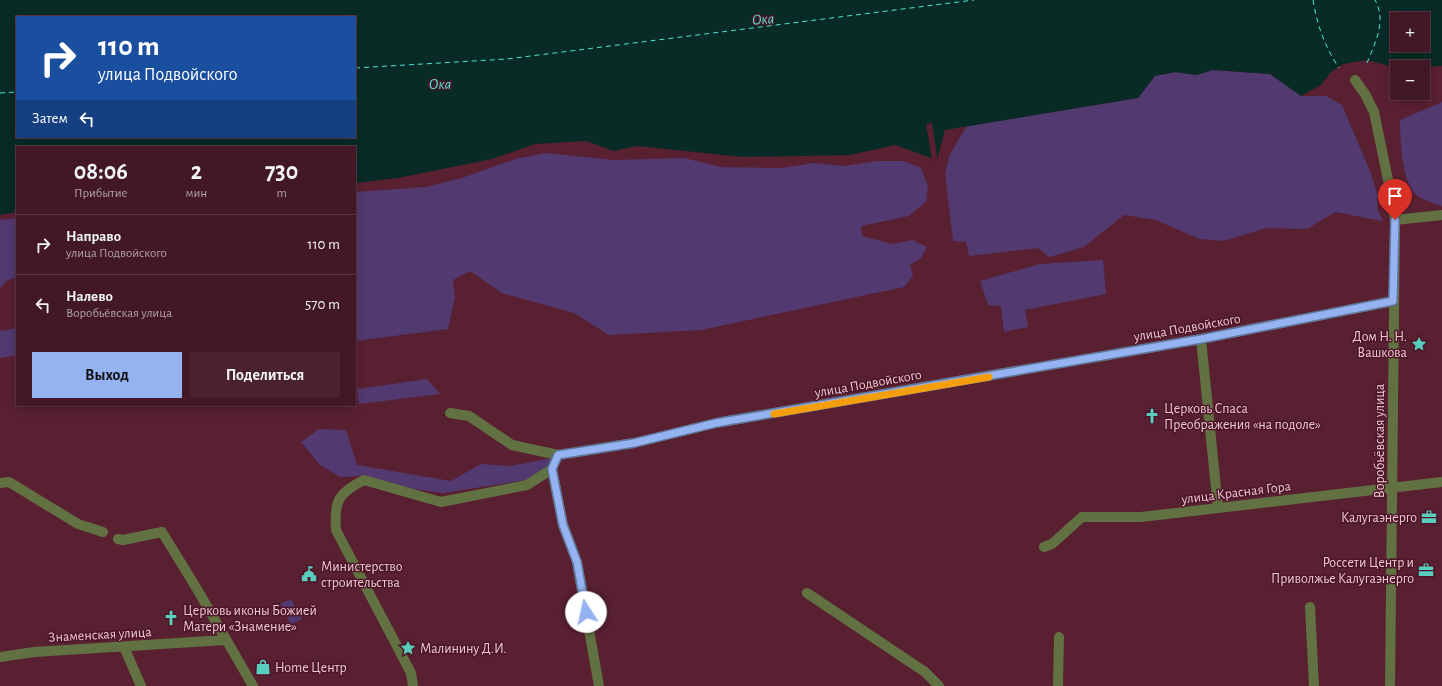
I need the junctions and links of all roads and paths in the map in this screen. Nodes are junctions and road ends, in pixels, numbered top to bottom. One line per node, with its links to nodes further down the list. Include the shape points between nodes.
1 (1355, 80): 3 (street, Воробьёвская улица, via 1374,112)
2 (1442, 215): 3 (street)
3 (1395, 220): 4 (street, Воробьёвская улица)
4 (1393, 301): 5 (street, улица Подвойского); 11 (street, Воробьёвская улица)
5 (1201, 339): 7 (street, улица Подвойского, via 716,423 634,443); 12 (street)
6 (450, 413): 7 (street, via 469,416 512,445)
7 (558, 455): 8 (street)
8 (552, 469): 24 (street, via 527,485 441,502 364,480 339,497 335,513 336,530 411,673); 25 (street, via 563,525 577,562)
9 (0, 482): 13 (street, via 9,482 78,524)
10 (1442, 482): 11 (street, улица Красная Гора)
11 (1393, 487): 12 (street, улица Красная Гора); 29 (street, Воробьёвская улица)
12 (1218, 508): 15 (street, улица Красная Гора, via 1140,517 1082,517 1052,544)
13 (103, 532)
14 (118, 539): 19 (street, via 162,532)
15 (1044, 547)
16 (807, 593): 26 (street, via 925,672)
17 (1310, 607): 28 (street)
18 (1059, 637): 27 (street)
19 (226, 640): 20 (street, Знаменская улица); 23 (street)
20 (124, 647): 21 (street, Знаменская улица, via 34,652); 22 (street)
21 (0, 657)
22 (141, 686)
23 (253, 686)
24 (414, 686)
25 (598, 686)
26 (939, 686)
27 (1058, 686)
28 (1314, 686)
29 (1390, 686)

